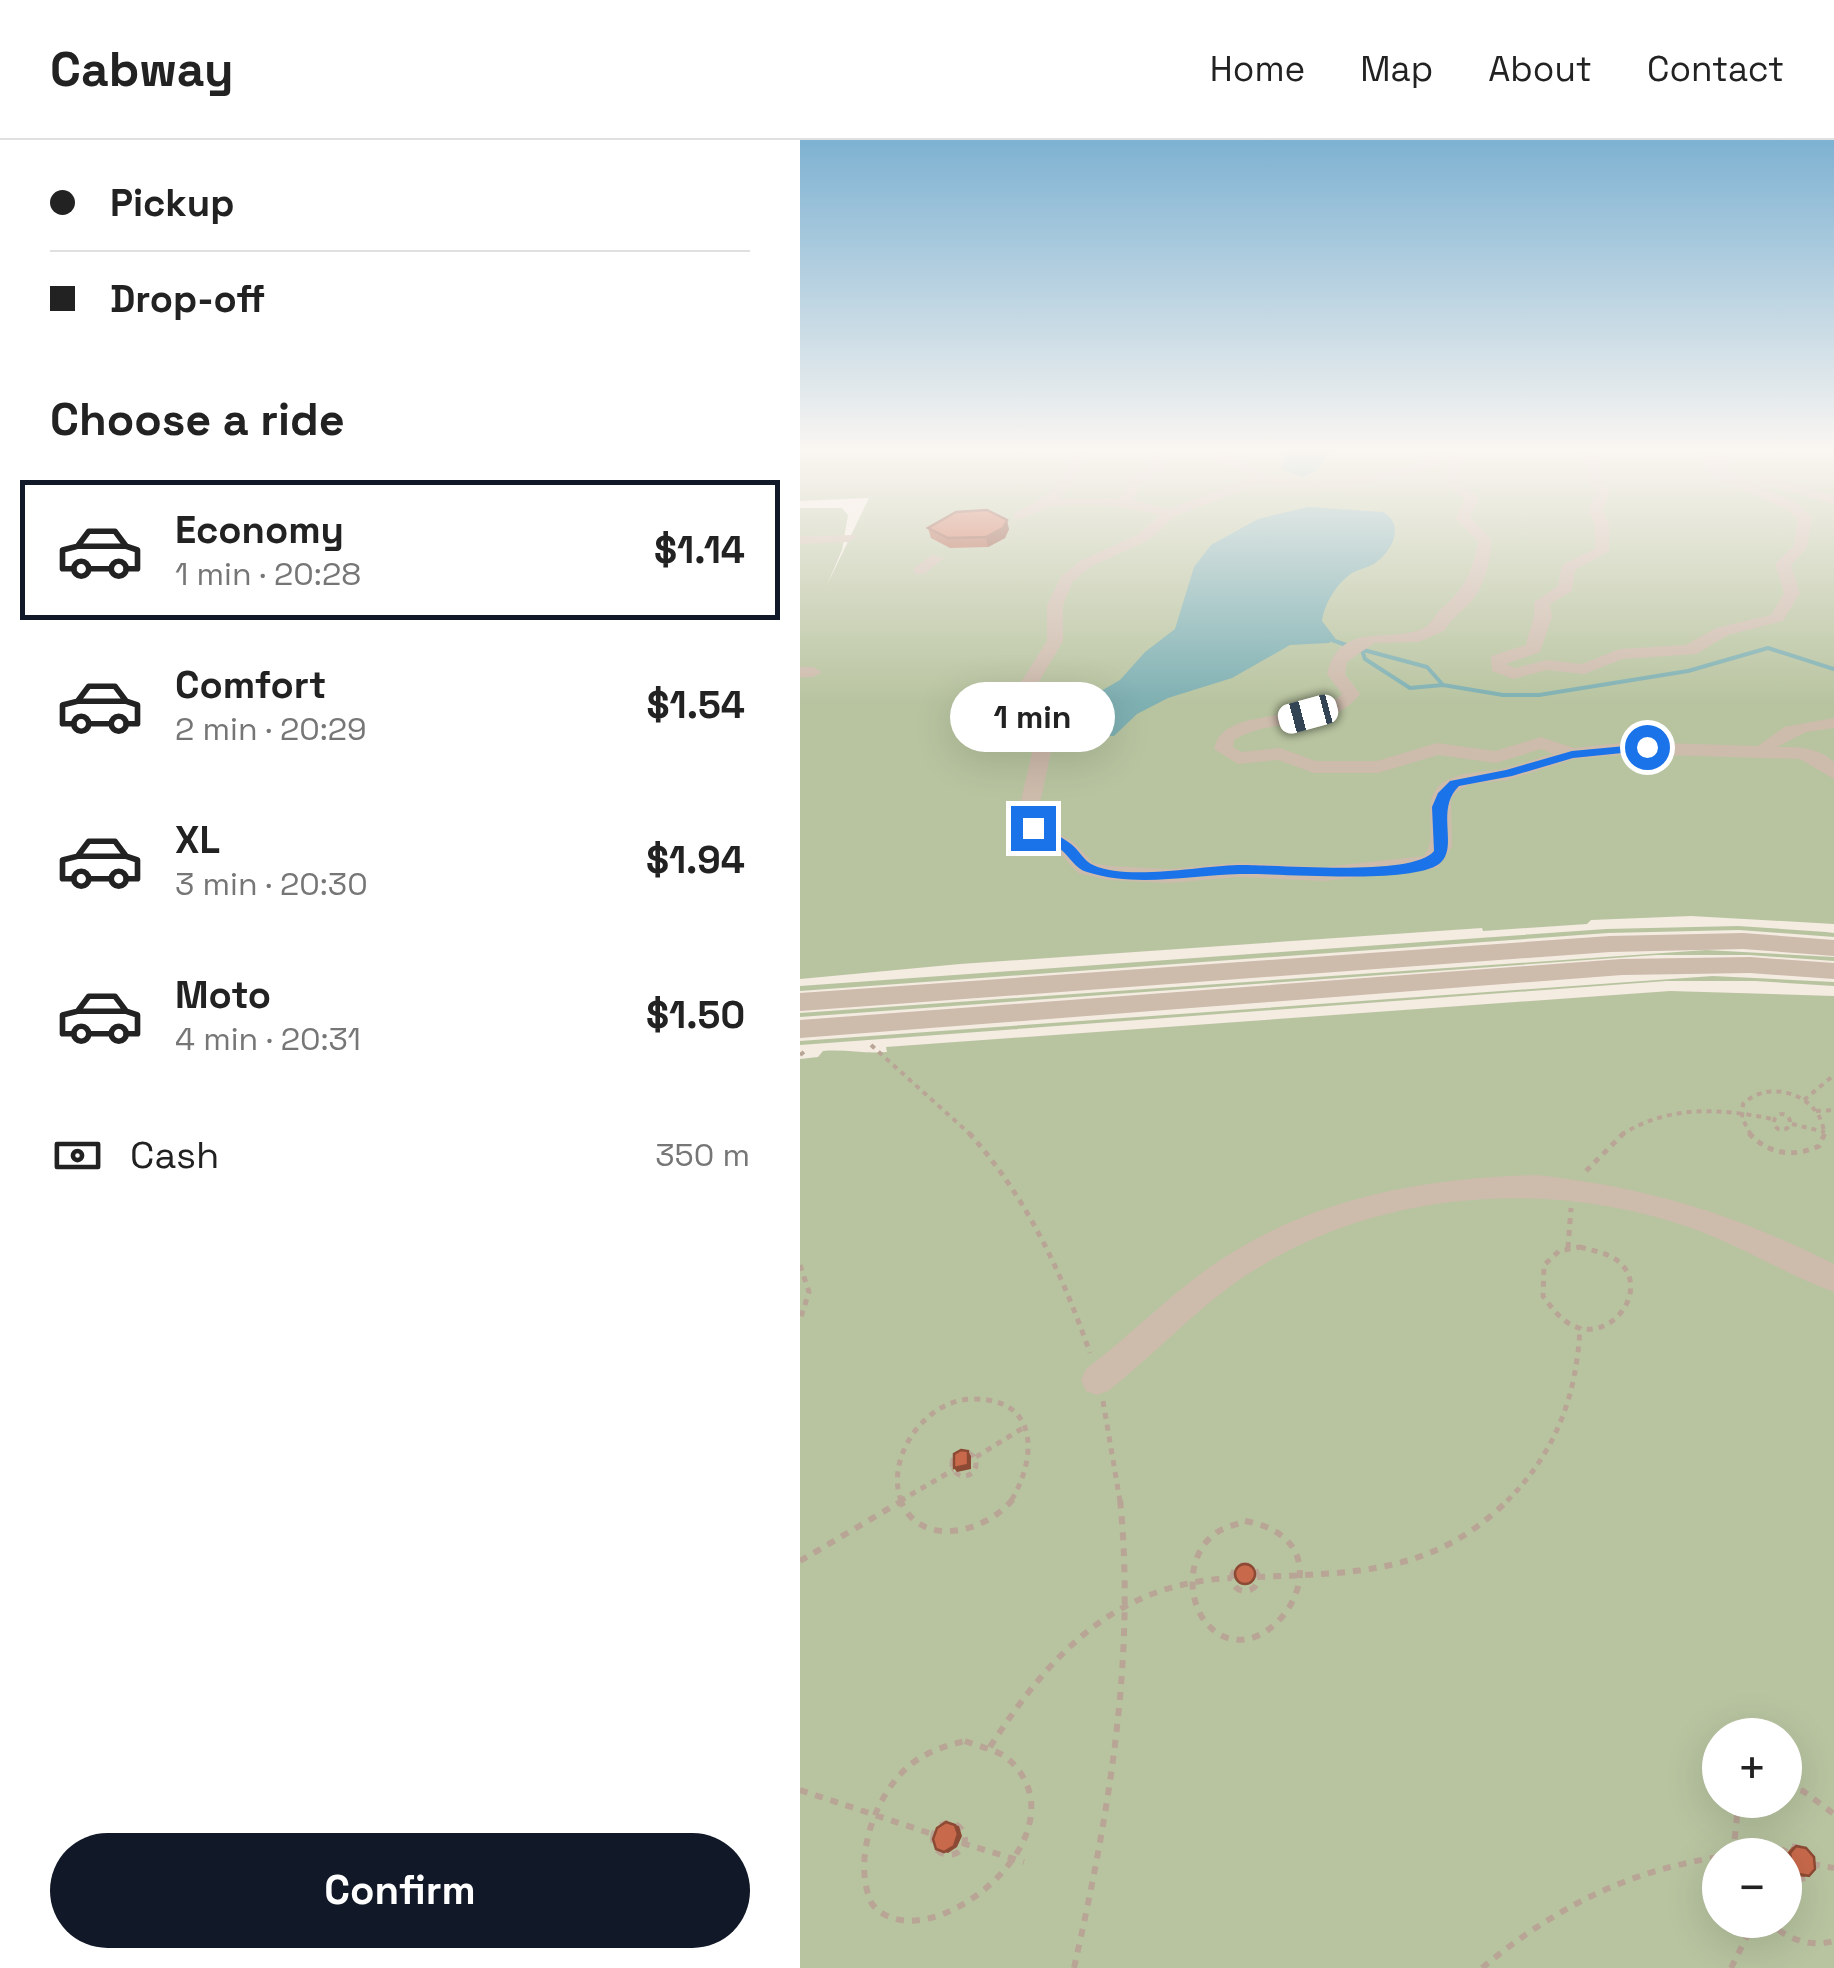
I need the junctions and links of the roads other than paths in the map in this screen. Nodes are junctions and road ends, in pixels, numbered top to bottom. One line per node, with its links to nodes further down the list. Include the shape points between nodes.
1 (1150, 532): 11 (street, via 1066,579 1055,605 1055,641 1028,680 1030,693 1050,716 1028,822 1086,868 1169,876 1239,870 1331,874 1428,864 1441,852 1439,807 1454,783)
2 (1477, 532): 11 (street, via 1485,541 1480,573 1440,626 1413,638 1374,637 1356,647 1335,667 1350,692 1344,703 1233,731 1223,742 1225,752 1238,758 1284,754 1320,768 1388,766 1444,748 1500,757 1538,743)
3 (1602, 532): 4 (street, via 1602,551 1567,568 1566,588 1542,602 1534,648 1497,660 1506,673 1548,665 1588,669 1620,654 1690,650 1722,631 1767,622 1780,615 1792,593 1783,564 1800,548)
4 (1802, 532)
5 (849, 538): 6 (street)
6 (800, 540)
7 (938, 558): 8 (street)
8 (919, 571)
9 (1834, 723): 10 (street, via 1782,735)
10 (1766, 752): 11 (street, via 1666,746); 12 (street, via 1810,755)
11 (1572, 754)
12 (1834, 773)
13 (1834, 948): 15 (street, via 1744,941 1624,944)
14 (1834, 971): 16 (street, via 1622,967)
15 (800, 1002)
16 (804, 1039)
17 (1834, 1279): 18 (street, via 1714,1222 1650,1201 1527,1184 1460,1189 1383,1202 1266,1249 1211,1282)
18 (1098, 1380)

